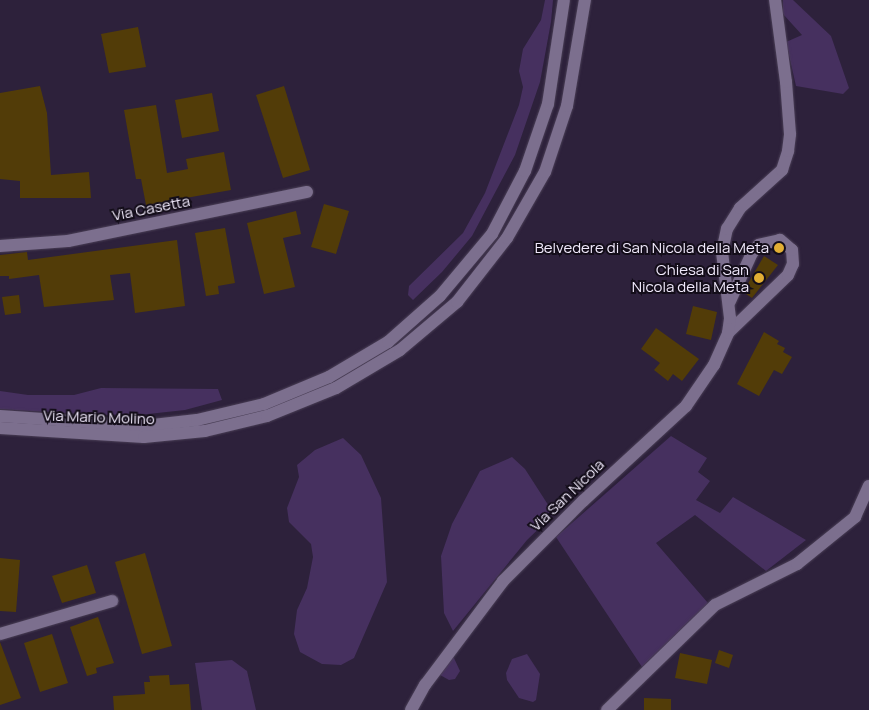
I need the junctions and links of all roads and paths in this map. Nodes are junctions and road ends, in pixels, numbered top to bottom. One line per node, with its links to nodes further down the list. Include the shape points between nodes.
1 (564, 0): 8 (street, Via Mario Molino, via 548,104 525,171 496,226 440,296 388,342 313,384 264,404 198,420 144,426)
2 (585, 0): 9 (street, Via Mario Molino, via 567,106 545,172 507,238 457,302 400,350 336,388 268,416 205,431 144,437)
3 (775, 0): 6 (street, via 786,82 788,151 782,170 740,208 727,228 722,252)
4 (307, 192): 5 (street, Via Casetta, via 68,241)
5 (0, 246)
6 (730, 301): 7 (street, Via San Nicola); 7 (street, via 759,244 780,240 792,250 793,264 788,275)
7 (728, 333): 13 (street, Via San Nicola, via 714,365 686,406 583,501 503,581 425,686)
8 (0, 416)
9 (0, 428)
10 (869, 486): 14 (street, via 855,517 798,564 715,605)
11 (112, 601): 12 (street)
12 (0, 634)
13 (411, 710)
14 (606, 710)

